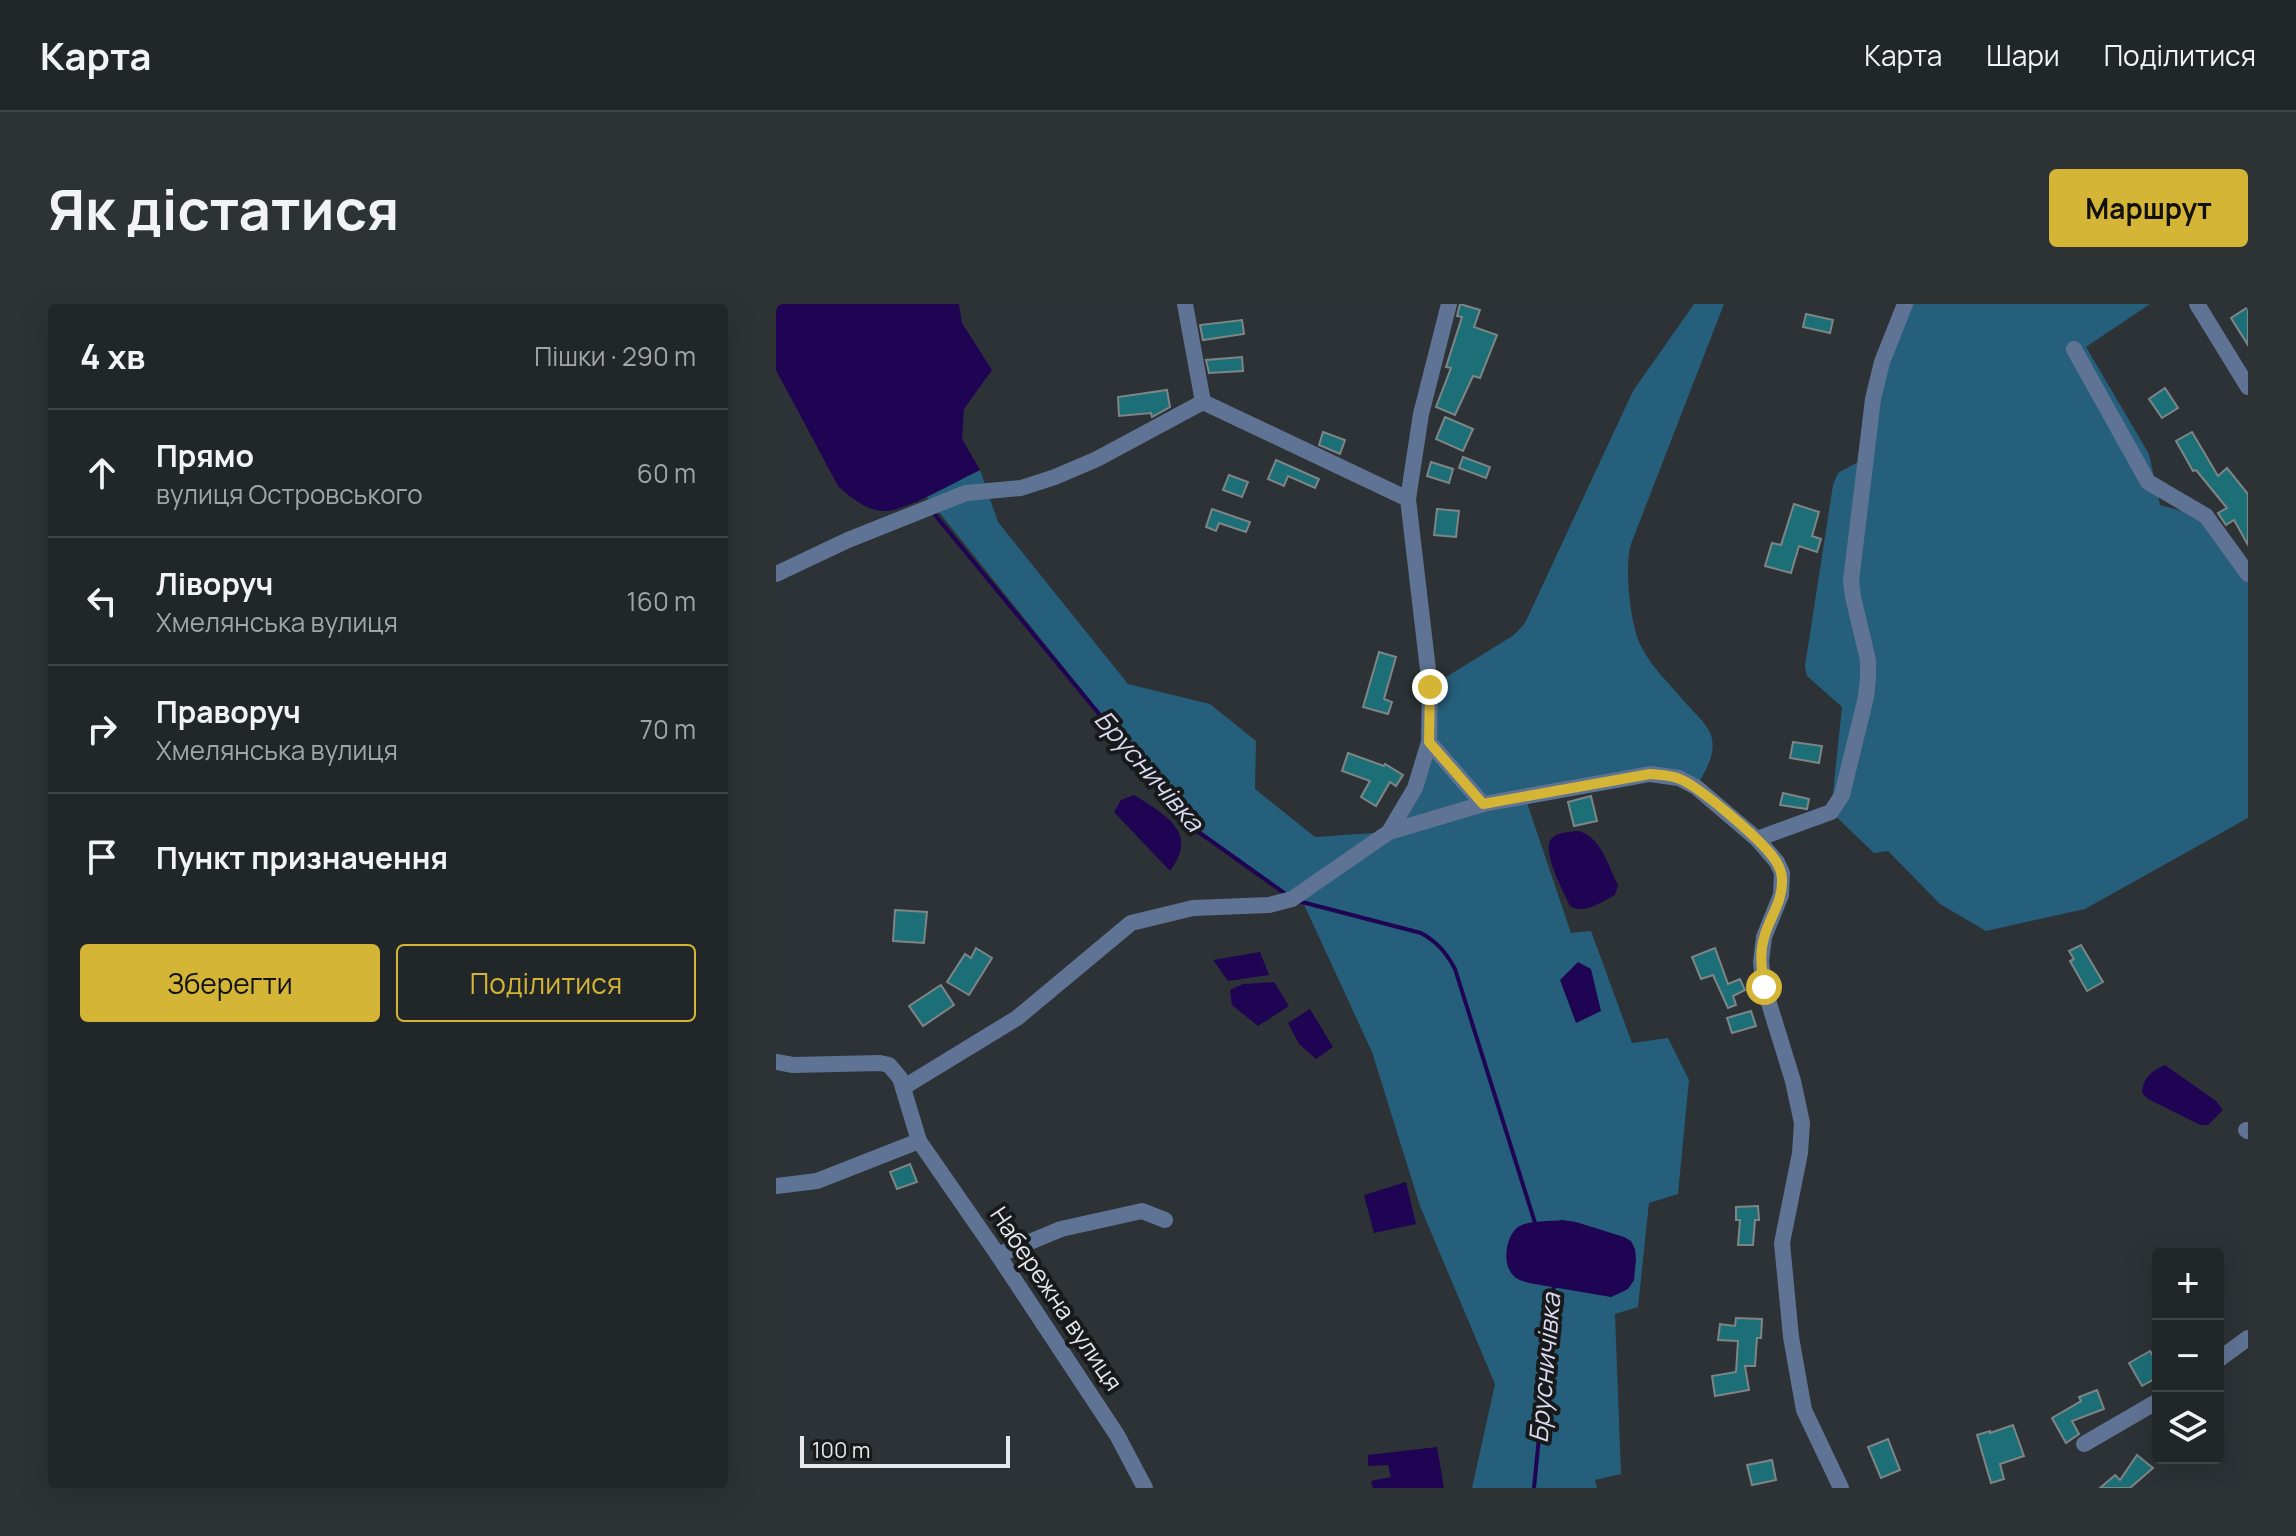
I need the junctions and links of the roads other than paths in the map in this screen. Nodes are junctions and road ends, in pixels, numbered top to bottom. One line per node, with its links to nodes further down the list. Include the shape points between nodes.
1 (1185, 304): 7 (street)
2 (1449, 304): 8 (street, via 1421,414)
3 (1905, 304): 14 (street, via 1873,399 1851,581 1868,677 1842,795 1831,812)
4 (2197, 304): 6 (street)
5 (2074, 349): 10 (street, via 2148,482 2206,516)
6 (2248, 387)
7 (1203, 402): 8 (street); 9 (street, via 1055,477 1021,488 966,493)
8 (1408, 499): 11 (street, via 1430,687)
9 (776, 574)
10 (2248, 574)
11 (1429, 742): 12 (street); 13 (street, via 1415,788)
12 (1483, 804): 13 (street); 14 (street, via 1664,775 1696,787)
13 (1389, 832): 16 (street, via 1292,899 1193,908 1131,923 1017,1018)
14 (1757, 839): 26 (street, via 1782,873 1781,895 1764,937 1761,962 1802,1123 1782,1243 1791,1337 1804,1410)
15 (776, 1062): 16 (street, via 880,1063 896,1071)
16 (904, 1087): 17 (street, Набережна вулиця)
17 (919, 1141): 18 (street, via 817,1181); 20 (street, Набережна вулиця)
18 (776, 1186)
19 (1165, 1220): 20 (street, via 1142,1211 1061,1229)
20 (998, 1255): 25 (street, Набережна вулиця, via 1117,1435)
21 (2248, 1338): 22 (street)
22 (2224, 1356)
23 (2152, 1404): 24 (street)
24 (2084, 1444)
25 (1145, 1488)
26 (1841, 1488)

